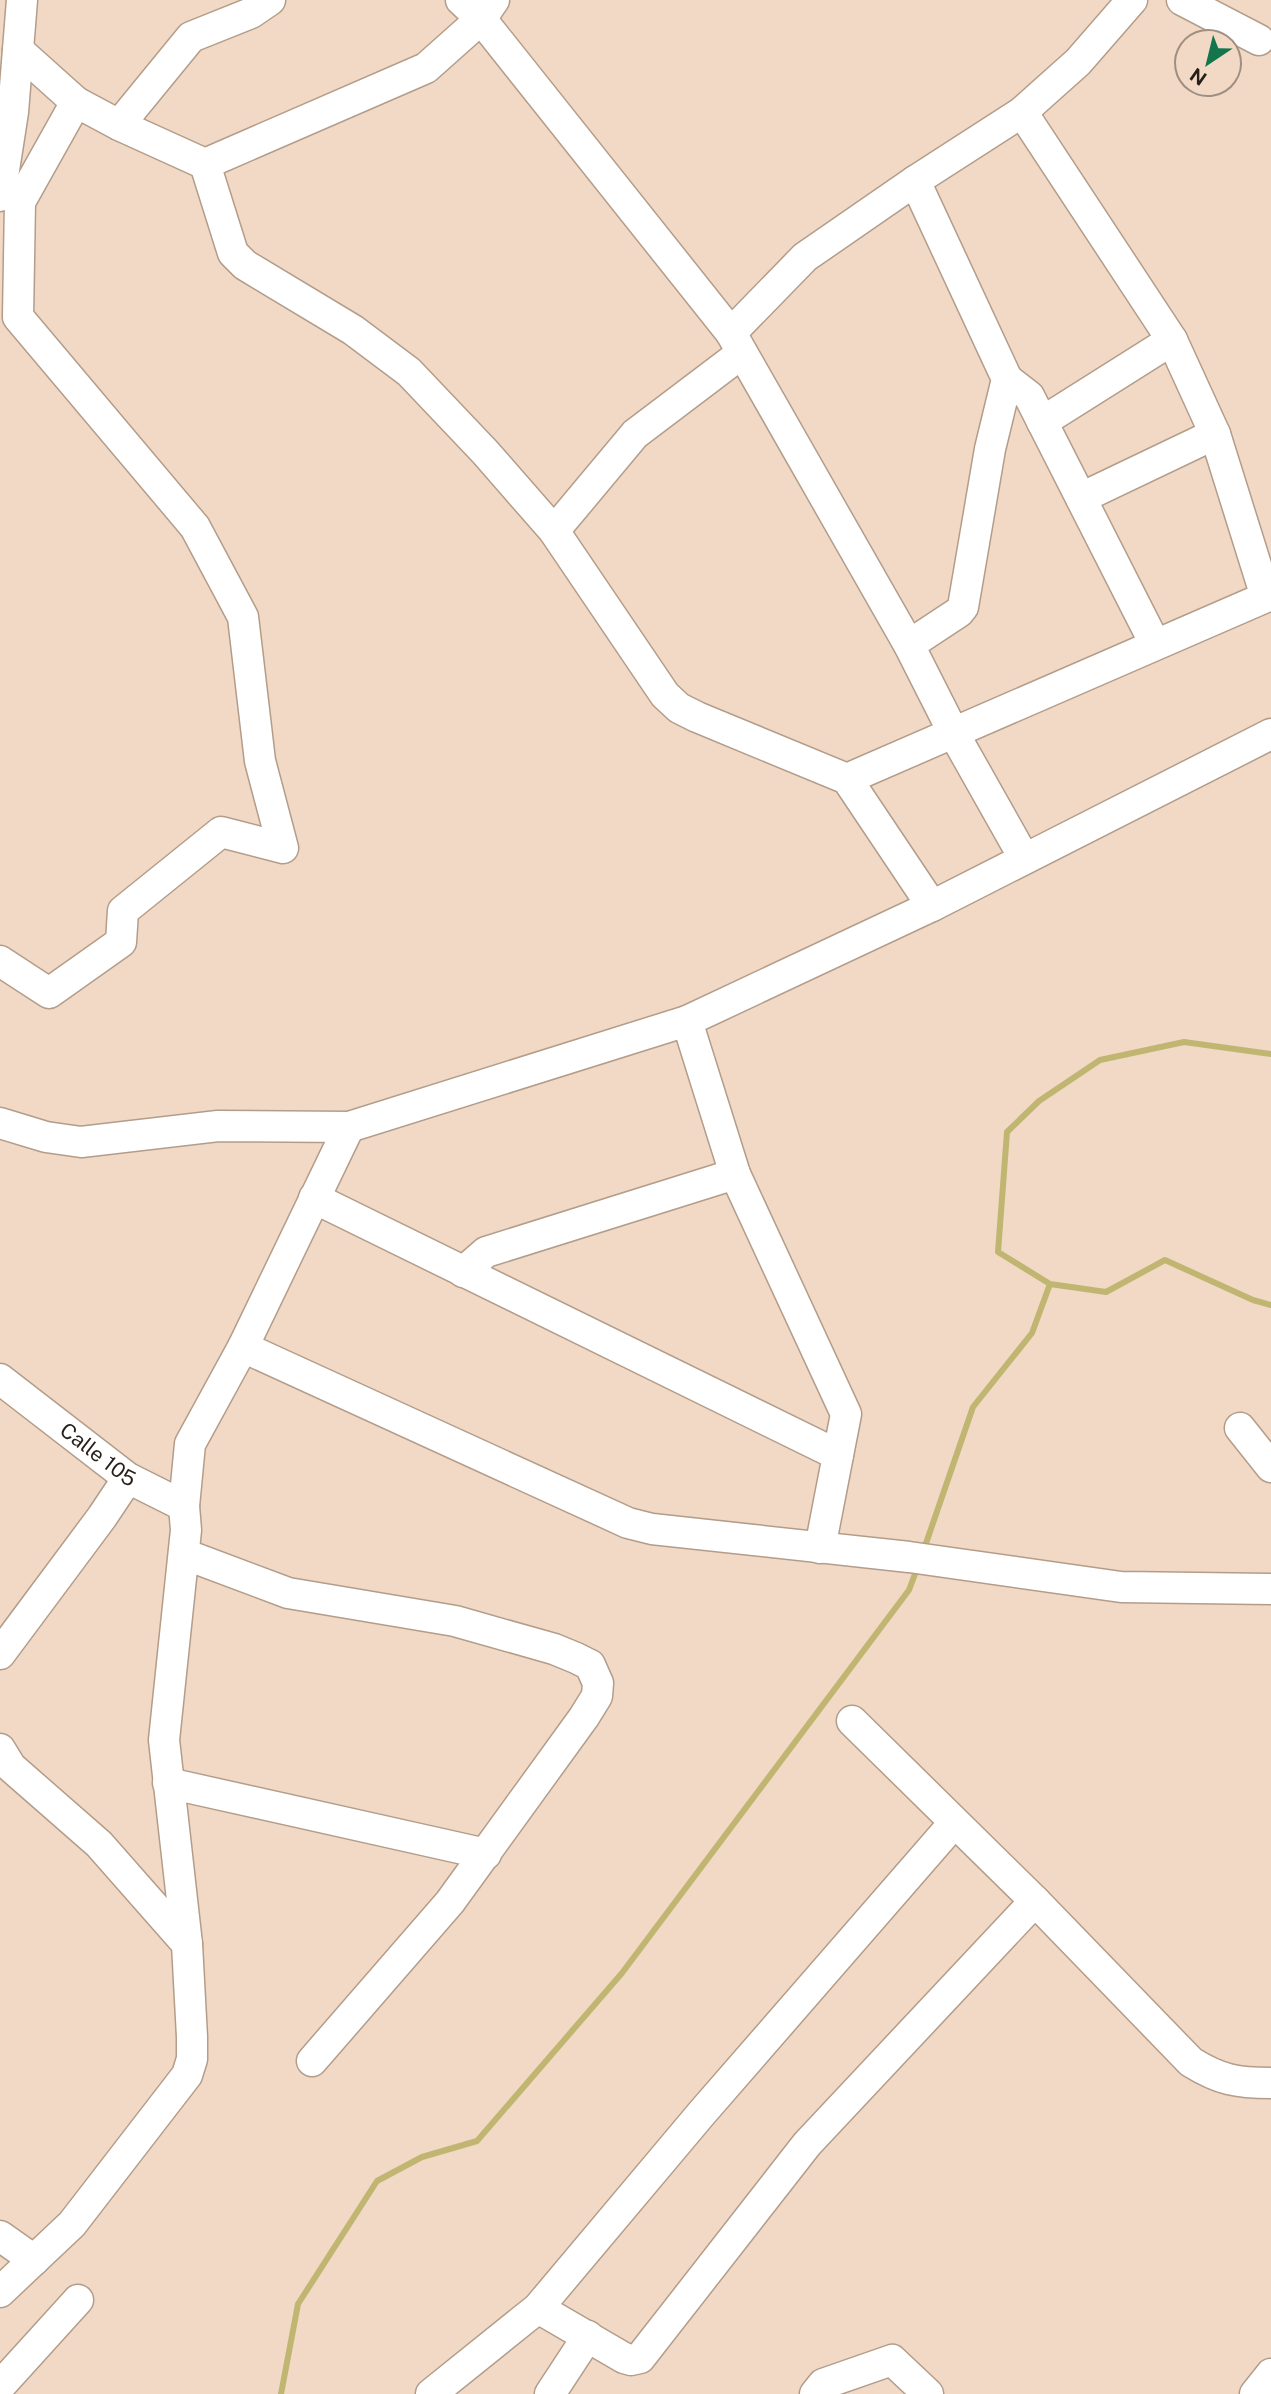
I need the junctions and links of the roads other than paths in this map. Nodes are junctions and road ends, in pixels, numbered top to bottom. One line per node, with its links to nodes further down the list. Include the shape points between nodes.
1 (22, 0): 7 (street)
2 (270, 0): 10 (street, via 251,13 191,37)
3 (1132, 0): 9 (street, via 1078,62)
4 (1182, 0): 6 (street)
5 (479, 6): 11 (street, via 426,68); 15 (street)
6 (1259, 40)
7 (18, 50): 8 (street); 13 (street)
8 (76, 102): 10 (street); 13 (street)
9 (1022, 112): 12 (street); 14 (street)
10 (119, 125): 11 (street)
11 (205, 164): 20 (street, via 233,253 245,265 354,330 409,372)
12 (915, 181): 15 (street, via 805,257); 16 (street)
13 (7, 197): 28 (street, via 18,317 195,527 243,617 260,761 283,848 221,832 123,911 121,942 49,993)
14 (1172, 340): 17 (street); 18 (street)
15 (737, 343): 20 (street, via 635,433); 22 (street)
16 (1007, 379): 17 (street, via 1029,396); 22 (street, via 963,607)
17 (1042, 422): 19 (street)
18 (1215, 434): 19 (street); 21 (street, via 1266,597)
19 (1081, 498): 21 (street)
20 (554, 531): 25 (street, via 665,695 679,708)
21 (1155, 644): 23 (street)
22 (909, 645): 23 (street)
23 (953, 732): 25 (street); 26 (street)
24 (1271, 734): 26 (street)
25 (847, 779): 27 (street)
26 (1024, 858): 27 (street)
27 (932, 906): 29 (street)
28 (0, 961)
29 (687, 1021): 31 (street); 32 (street)
30 (0, 1123): 31 (street, via 81,1142 218,1126)
31 (349, 1128): 33 (street)
32 (735, 1174): 34 (street, via 486,1252); 38 (street, via 846,1414)
33 (314, 1198): 34 (street); 35 (street)
34 (463, 1272): 38 (street)
35 (243, 1347): 41 (street, via 190,1444); 42 (street, via 628,1523)
36 (0, 1379): 40 (street, Calle 105)
37 (1240, 1428): 39 (street)
38 (838, 1455): 42 (street)
39 (1271, 1467)
40 (128, 1478): 41 (street, Calle 105); 44 (street)
41 (185, 1530): 47 (street, via 164,1740); 49 (street, Calle 105, via 288,1593 455,1621 554,1649 590,1665 598,1683 594,1702)
42 (820, 1548): 43 (street, via 1121,1587)
43 (1271, 1589)
44 (0, 1654)
45 (852, 1721): 48 (street)
46 (0, 1749): 51 (street, via 11,1767 99,1844)
47 (168, 1783): 49 (street); 51 (street)
48 (954, 1822): 50 (street); 58 (street)
49 (486, 1854): 52 (street, Calle 105)
50 (1035, 1901): 53 (street, via 1191,2062 1231,2081); 59 (street, via 807,2144 640,2358 631,2360)
51 (187, 1944): 55 (street, via 192,2037 187,2075 72,2224)
52 (312, 2061)
53 (1271, 2083)
54 (0, 2236): 55 (street)
55 (34, 2260): 56 (street)
56 (0, 2292)
57 (78, 2300): 61 (street)
58 (538, 2308): 59 (street); 62 (street)
59 (588, 2336): 63 (street)
60 (1271, 2374): 66 (street)
61 (0, 2386)
62 (431, 2394)
63 (550, 2394)
64 (815, 2394): 65 (street, via 823,2384 892,2360)
65 (928, 2394)
66 (1255, 2394)

